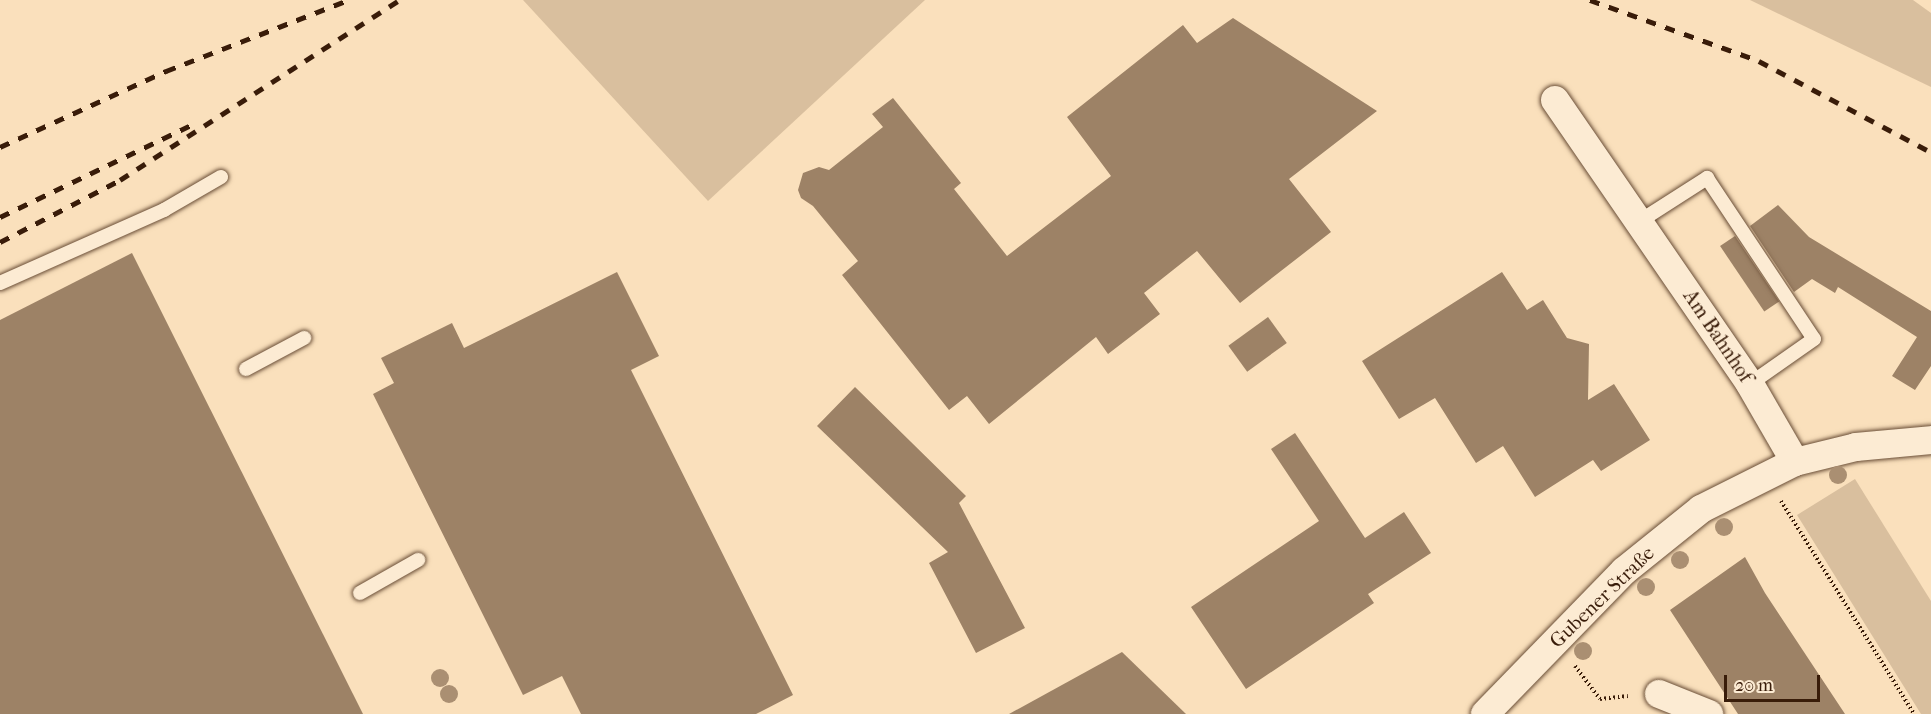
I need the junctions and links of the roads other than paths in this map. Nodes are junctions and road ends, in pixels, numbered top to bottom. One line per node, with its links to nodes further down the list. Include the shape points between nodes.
1 (1555, 100): 3 (street, Am Bahnhof)
2 (221, 177): 4 (lane, via 164,210)
3 (1640, 221): 7 (street, Am Bahnhof); 7 (lane, via 1707,178 1814,339)
4 (0, 283)
5 (304, 338): 6 (lane)
6 (246, 369)
7 (1750, 384): 9 (street, Am Bahnhof)
8 (1931, 440): 9 (street, via 1856,447)
9 (1795, 462): 13 (street, Gubener Straße, via 1692,515 1624,571)
10 (418, 560): 11 (lane)
11 (360, 593)
12 (1659, 694): 14 (street)
13 (1485, 714)
14 (1709, 714)

